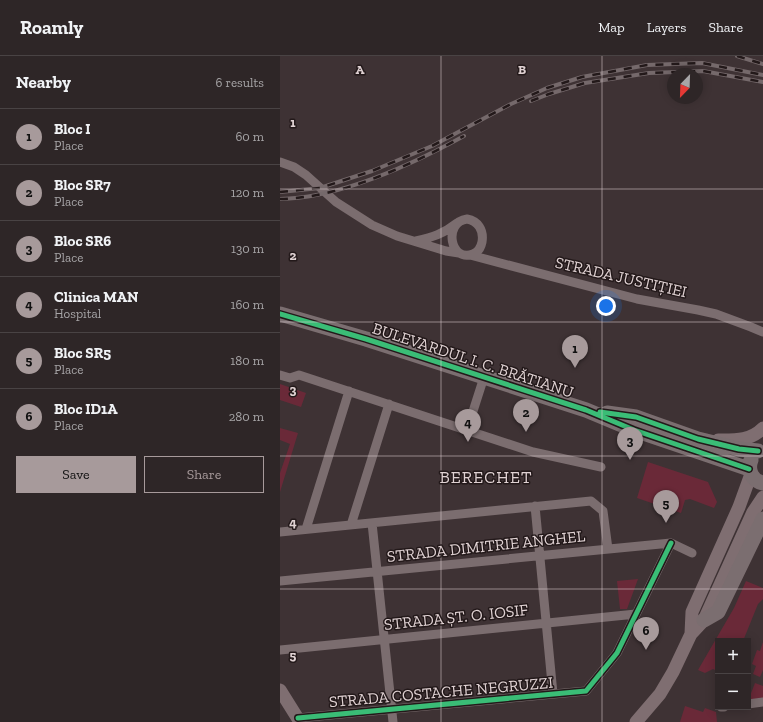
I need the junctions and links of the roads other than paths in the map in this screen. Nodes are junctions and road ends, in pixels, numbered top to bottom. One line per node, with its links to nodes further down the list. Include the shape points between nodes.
1 (280, 162): 3 (street, via 306,175 336,202 372,225)
2 (458, 222): 3 (street, via 441,234); 4 (street, via 452,238 453,245); 5 (street, via 472,220 480,228 480,248)
3 (415, 241): 4 (street)
4 (459, 253): 5 (street)
5 (470, 255): 7 (street, STRADA JUSTIȚIEI, via 637,299 716,314)
6 (282, 311): 9 (main road, BULEVARDUL I. C. BRĂTIANU)
7 (763, 332)
8 (280, 375): 10 (street, via 290,378 299,374)
9 (484, 377): 12 (main road, BULEVARDUL I. C. BRĂTIANU); 14 (street)
10 (349, 391): 11 (street); 25 (street)
11 (389, 404): 14 (street); 24 (street)
12 (586, 410): 15 (main road, BULEVARDUL I. C. BRĂTIANU, via 636,417); 18 (main road, BULEVARDUL I. C. BRĂTIANU, via 634,430)
13 (763, 428): 15 (main road, via 745,439)
14 (467, 430): 17 (street, via 533,452)
15 (698, 439): 16 (main road, BULEVARDUL I. C. BRĂTIANU)
16 (761, 450): 18 (main road, via 751,458)
17 (601, 468)
18 (750, 471): 19 (main road, BULEVARDUL I. C. BRĂTIANU, via 754,479); 36 (main road, via 739,507 692,612)
19 (763, 483)
20 (763, 497): 34 (main road, via 753,512)
21 (535, 506): 23 (street); 28 (street, via 591,501 603,511); 30 (street)
22 (763, 519): 34 (main road, via 718,612)
23 (372, 522): 24 (street); 31 (street)
24 (351, 525): 25 (street)
25 (306, 529): 26 (street)
26 (280, 532)
27 (671, 543): 28 (street, STRADA DIMITRIE ANGHEL); 29 (street); 33 (street)
28 (608, 549): 30 (street, STRADA DIMITRIE ANGHEL)
29 (692, 553)
30 (540, 556): 31 (street, STRADA DIMITRIE ANGHEL); 35 (street)
31 (377, 572): 32 (street, STRADA DIMITRIE ANGHEL); 37 (street)
32 (280, 581)
33 (636, 614): 35 (street, STRADA ȘT. O. IOSIF); 40 (street, STRADA COSTACHE NEGRUZZI, via 617,652 586,691)
34 (704, 620): 36 (main road)
35 (546, 623): 37 (street, STRADA ȘT. O. IOSIF); 40 (street)
36 (690, 634): 46 (main road, via 660,694)
37 (385, 640): 38 (street, STRADA ȘT. O. IOSIF); 43 (street)
38 (280, 650)
39 (280, 690): 44 (main road)
40 (553, 694): 43 (street, STRADA COSTACHE NEGRUZZI)
41 (763, 702): 42 (street)
42 (751, 704)
43 (392, 710): 44 (street, STRADA COSTACHE NEGRUZZI); 45 (street)
44 (299, 720)
45 (393, 722)
46 (636, 722)

